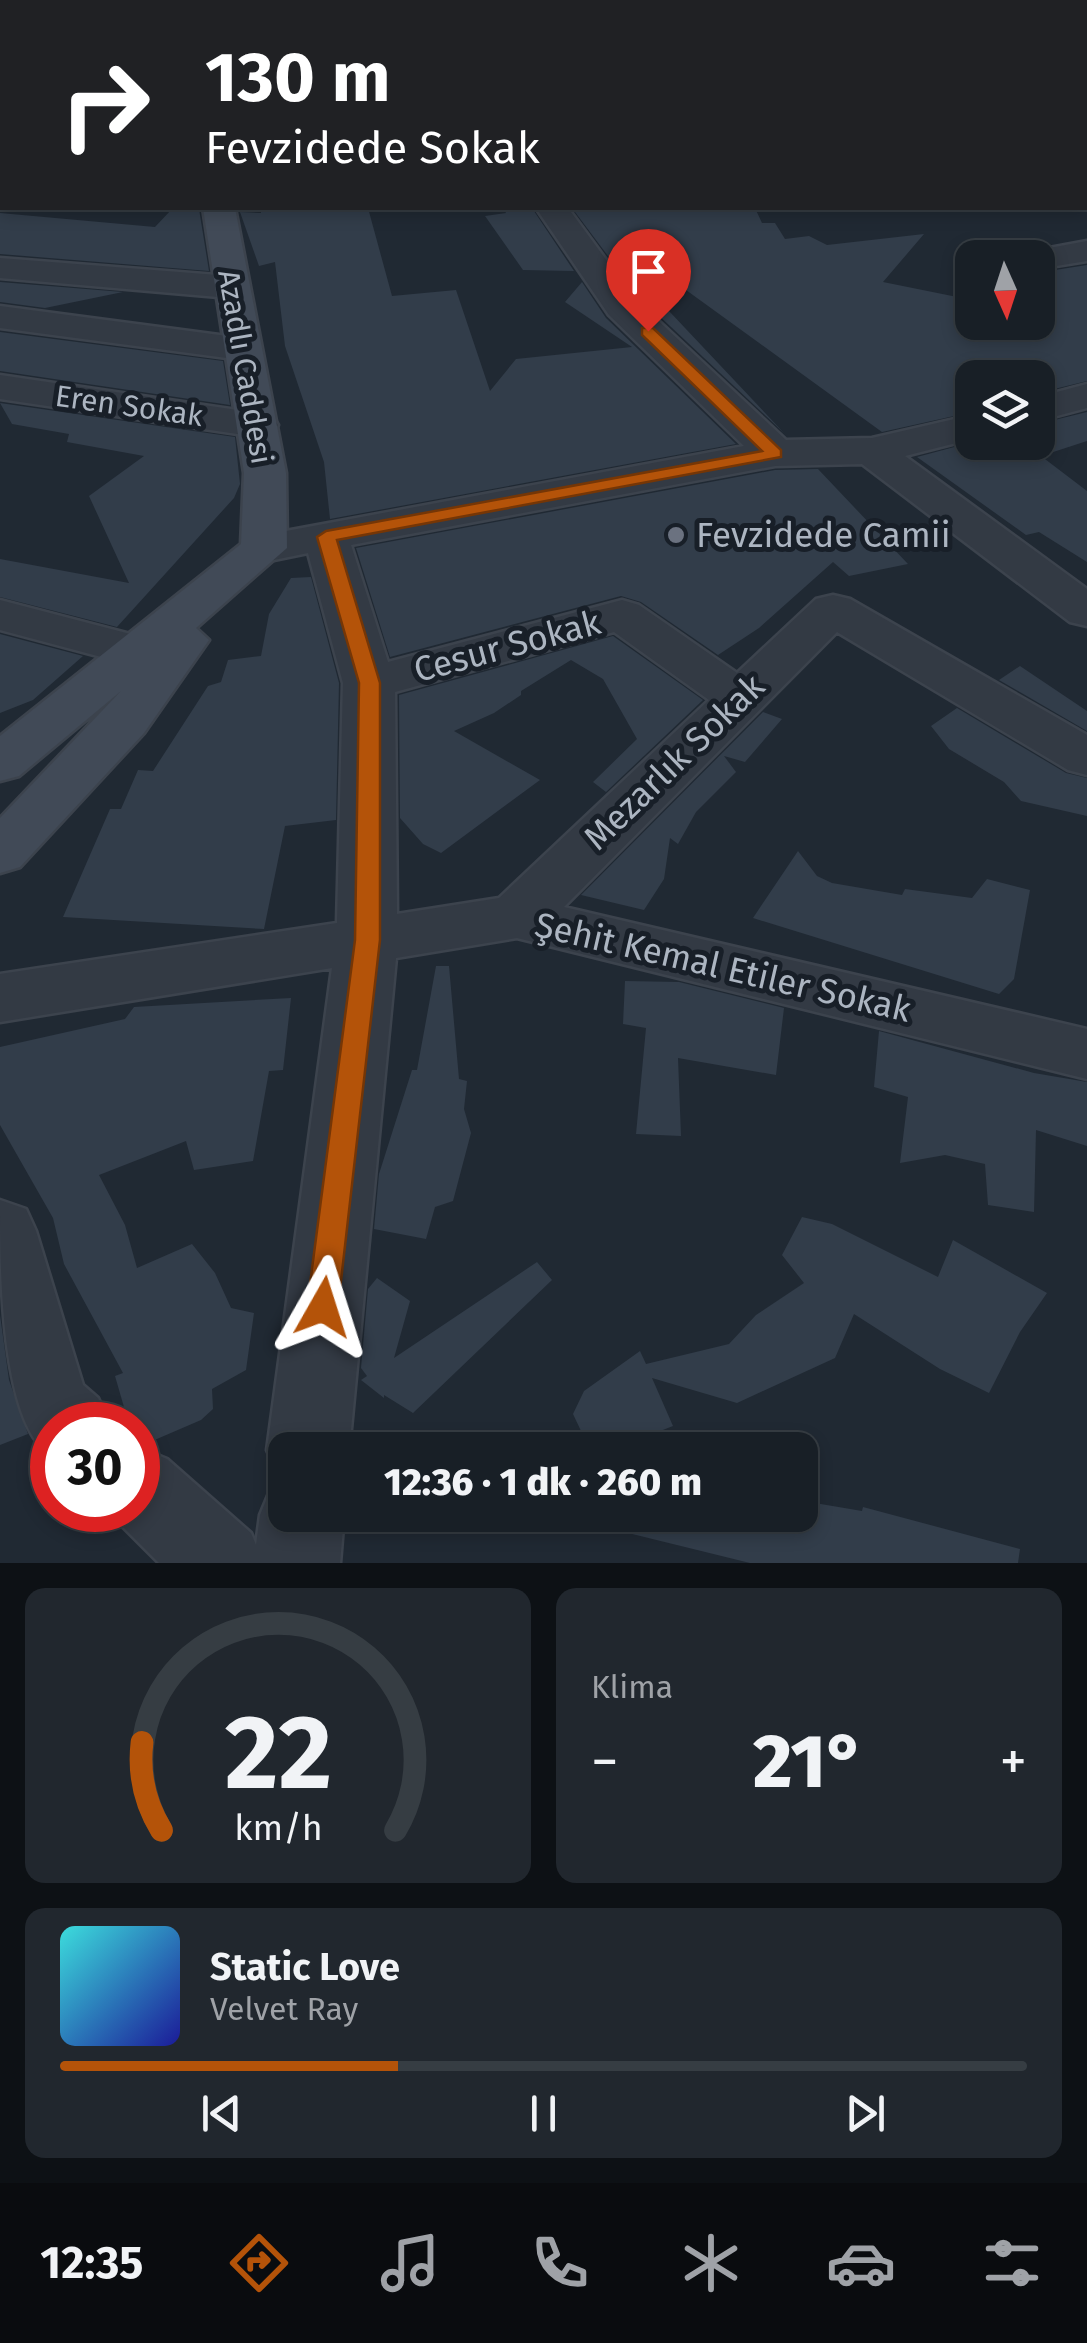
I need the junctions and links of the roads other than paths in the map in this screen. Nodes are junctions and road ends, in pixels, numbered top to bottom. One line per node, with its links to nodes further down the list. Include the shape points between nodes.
1 (218, 210): 4 (street, Azadlı Caddesi)
2 (553, 210): 13 (street, via 622,307)
3 (0, 268): 4 (street)
4 (230, 287): 6 (street, Azadlı Caddesi)
5 (0, 316): 6 (street)
6 (242, 349): 10 (street, Azadlı Caddesi)
7 (0, 387): 10 (street, Eren Sokak)
8 (1087, 396): 9 (street)
9 (1055, 404)
10 (258, 425): 15 (street, Azadlı Caddesi, via 265,473)
11 (955, 431): 12 (street)
12 (872, 451): 13 (street); 16 (street)
13 (775, 454): 14 (street)
14 (326, 537): 15 (street); 19 (street)
15 (248, 561): 18 (street); 23 (street, via 125,722)
16 (1087, 612)
17 (0, 615): 18 (street)
18 (139, 652): 22 (street)
19 (370, 683): 20 (street, Cesur Sokak, via 622,615); 25 (street)
20 (739, 698): 21 (street, Mezarlık Sokak, via 834,609); 24 (street, Mezarlık Sokak)
21 (1087, 758)
22 (0, 764)
23 (0, 853)
24 (516, 917): 25 (street, Şehit Kemal Etiler Sokak); 27 (street, Şehit Kemal Etiler Sokak)
25 (367, 940): 26 (street, Şehit Kemal Etiler Sokak); 30 (street)
26 (0, 998)
27 (1087, 1054)
28 (0, 1231): 29 (street)
29 (49, 1402)
30 (310, 1432)
31 (160, 1506): 33 (street)
32 (300, 1532): 34 (street)
33 (222, 1563)
34 (296, 1563)

